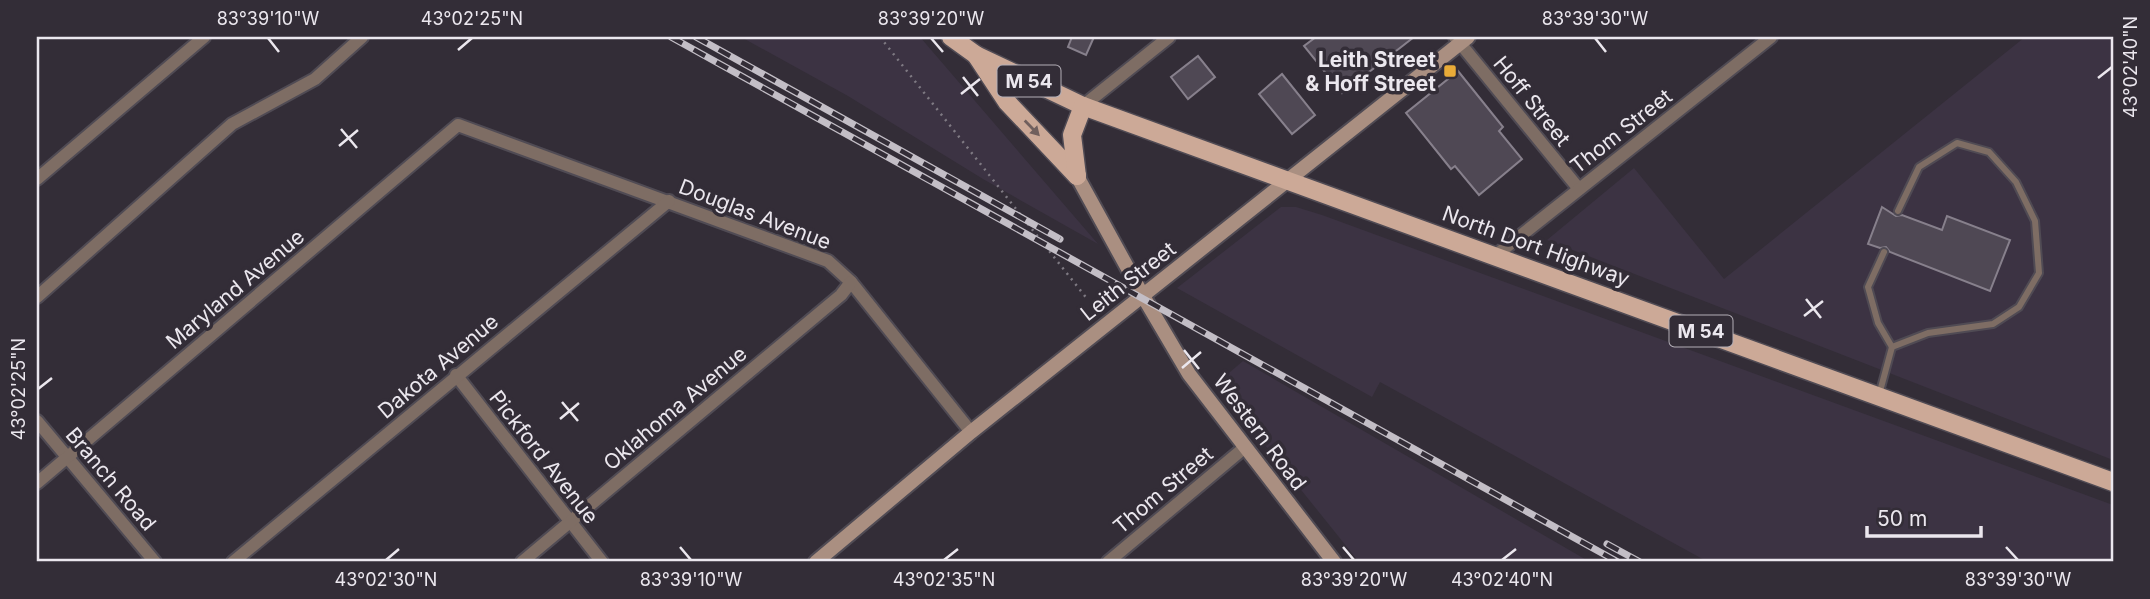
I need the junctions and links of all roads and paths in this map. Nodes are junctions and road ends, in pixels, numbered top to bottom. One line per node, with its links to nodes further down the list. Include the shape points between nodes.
1 (204, 37): 12 (street)
2 (362, 37): 21 (street, via 316,79 232,124)
3 (880, 37): 22 (path)
4 (950, 37): 8 (main road, North Dort Highway / M 54)
5 (1169, 37): 9 (street)
6 (1771, 37): 14 (street, Thom Street)
7 (1461, 39): 13 (street, Leith Street); 14 (street, Hoff Street)
8 (976, 55): 9 (main road, North Dort Highway / M 54); 11 (main road, one-way to 11, via 1007,102)
9 (1083, 106): 11 (main road, via 1072,135); 13 (main road, North Dort Highway / M 54)
10 (458, 125): 15 (street, Douglas Avenue); 29 (street, Maryland Avenue)
11 (1077, 176): 20 (street, Western Road)
12 (37, 179)
13 (1289, 179): 18 (main road, North Dort Highway / M 54); 20 (street, Leith Street)
14 (1578, 189): 18 (street, Thom Street)
15 (669, 201): 19 (street, Douglas Avenue, via 828,261); 24 (street, Dakota Avenue)
16 (1898, 211): 23 (lane, via 1919,167 1957,143 1989,152 2016,182 2035,220 2039,273 2019,307 1993,324 1928,332)
17 (1884, 252): 23 (lane, via 1868,287 1878,323)
18 (1495, 256): 25 (main road, North Dort Highway / M 54)
19 (851, 282): 27 (street, Douglas Avenue); 32 (street, Oklahoma Avenue)
20 (1143, 296): 27 (street, Leith Street); 28 (street, Western Road, via 1189,374)
21 (37, 297)
22 (1088, 300)
23 (1892, 347): 25 (lane)
24 (456, 375): 32 (street, Pickford Avenue); 34 (street, Dakota Avenue)
25 (1878, 396): 30 (main road, North Dort Highway / M 54)
26 (37, 421): 29 (street, Branch Road)
27 (971, 432): 37 (street, Leith Street)
28 (1244, 448): 38 (street, Thom Street); 39 (street, Western Road)
29 (67, 458): 31 (street, Maryland Avenue); 33 (street, Branch Road)
30 (2113, 482)
31 (37, 483)
32 (572, 520): 35 (street, Oklahoma Avenue); 36 (street, Pickford Avenue)
33 (155, 562)
34 (233, 562)
35 (522, 562)
36 (602, 562)
37 (816, 562)
38 (1108, 562)
39 (1334, 562)

